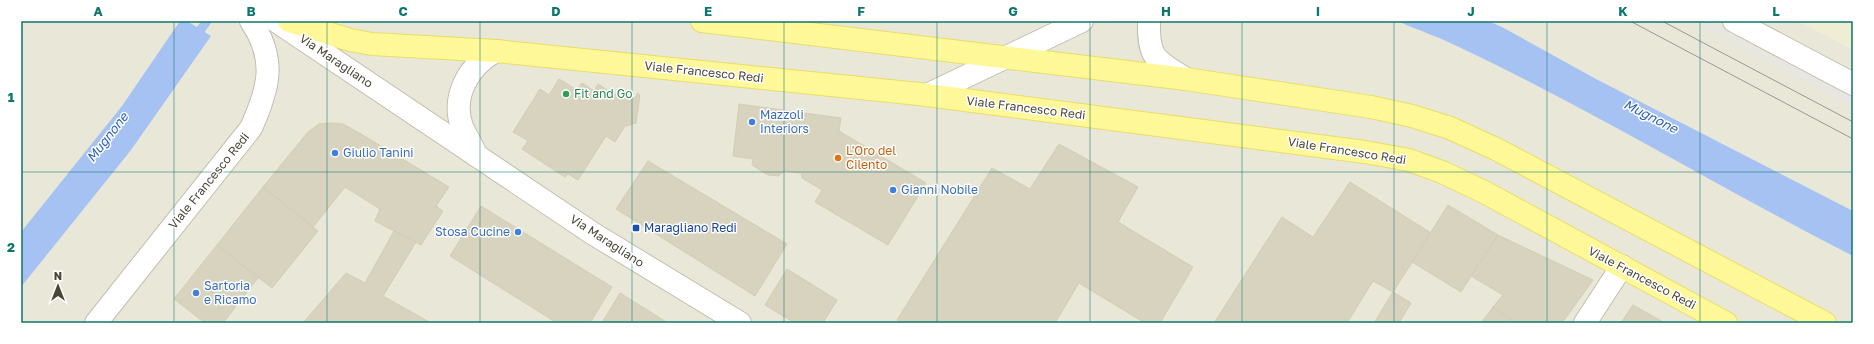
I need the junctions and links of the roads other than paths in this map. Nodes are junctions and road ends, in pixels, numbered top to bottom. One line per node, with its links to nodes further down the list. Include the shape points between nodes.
1 (251, 21): 15 (street, Viale Francesco Redi, via 264,44 268,60 268,77 251,128)
2 (276, 21): 13 (street, Via Maragliano)
3 (289, 21): 8 (main road, Viale Francesco Redi, via 350,40 372,44)
4 (702, 21): 9 (main road)
5 (1082, 21): 9 (street)
6 (1149, 21): 10 (street, via 1149,44 1156,58)
7 (1734, 21): 11 (street)
8 (496, 51): 12 (main road, Viale Francesco Redi); 13 (street, Via Maragliano, via 478,62 470,71 464,81 460,100 462,125)
9 (1006, 56): 10 (main road); 12 (street)
10 (1186, 79): 19 (main road, via 1371,107 1450,128 1503,153)
11 (1853, 84)
12 (927, 95): 14 (main road, Viale Francesco Redi, via 1409,160 1486,193)
13 (477, 154): 16 (street, Via Maragliano, via 592,233)
14 (1622, 266): 17 (street); 18 (main road, Viale Francesco Redi)
15 (96, 323)
16 (740, 323)
17 (1585, 323)
18 (1726, 323)
19 (1825, 323)

